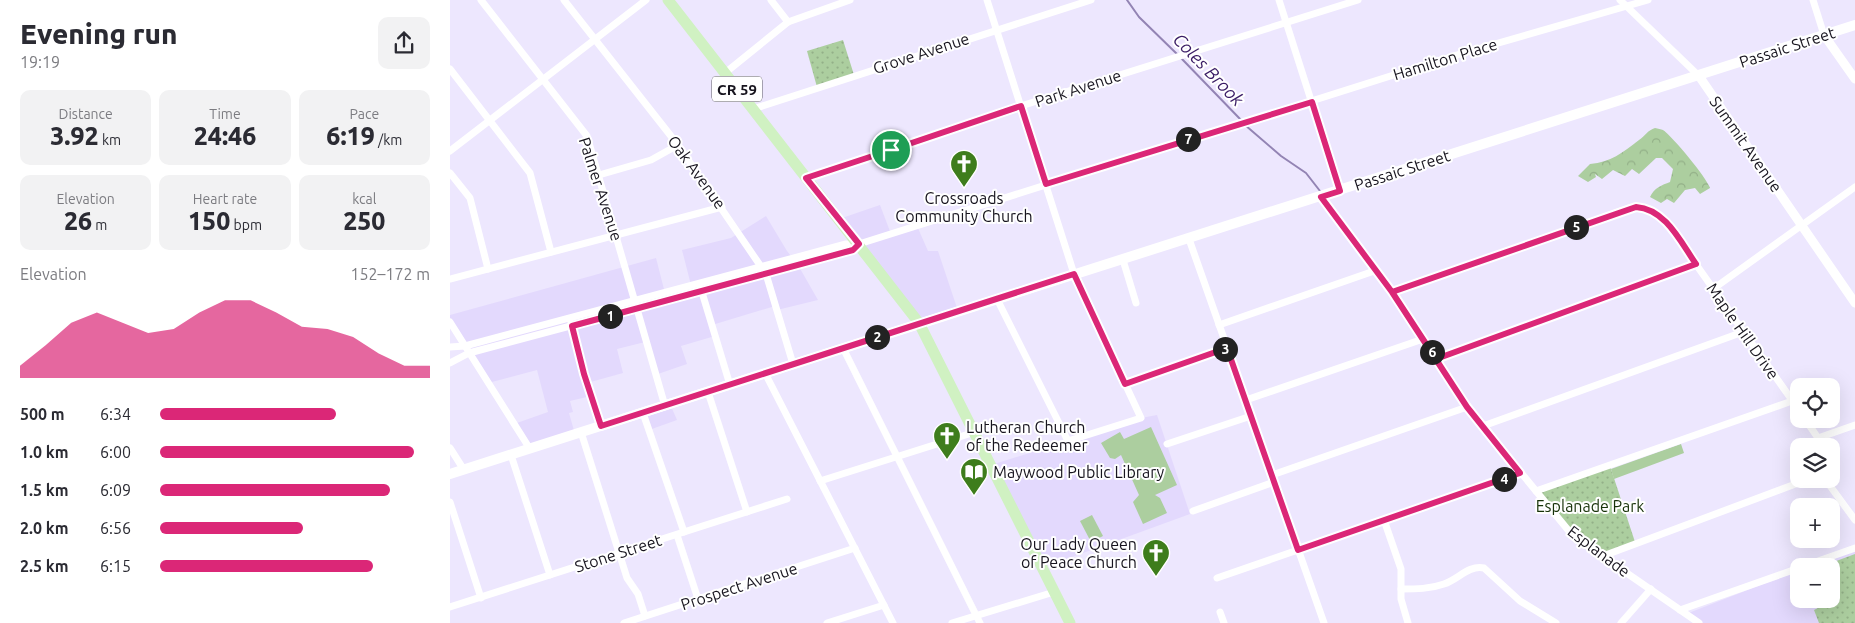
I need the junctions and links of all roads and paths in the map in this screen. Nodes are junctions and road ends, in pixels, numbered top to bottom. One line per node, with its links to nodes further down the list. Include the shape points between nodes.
1 (481, 0): 25 (street, Palmer Avenue)
2 (564, 0): 21 (street, Oak Avenue)
3 (646, 0): 21 (street)
4 (668, 0): 23 (main road, CR 59)
5 (771, 0): 16 (street)
6 (850, 0): 14 (street)
7 (987, 0): 19 (street)
8 (1091, 0): 19 (street, Grove Avenue)
9 (1279, 0): 17 (street)
10 (1358, 0): 17 (street, Park Avenue)
11 (1620, 0): 15 (street, Summit Avenue)
12 (1648, 0): 15 (street, Hamilton Place)
13 (1813, 0): 20 (street)
14 (832, 3): 16 (street)
15 (1628, 7): 24 (street, Summit Avenue); 27 (street, Hamilton Place, via 1460,54)
16 (788, 22): 23 (street)
17 (1286, 23): 27 (street); 28 (street, Park Avenue)
18 (1855, 25): 20 (main road, Passaic Street)
19 (996, 29): 28 (street); 29 (street, Grove Avenue)
20 (1824, 35): 24 (main road, Passaic Street); 26 (street)
21 (595, 39): 25 (street); 31 (street, Oak Avenue)
22 (450, 69): 30 (street)
23 (725, 73): 29 (main road, CR 59)
24 (1699, 76): 38 (main road, Passaic Street, via 1531,127); 41 (street, Summit Avenue)
25 (543, 79): 30 (street); 34 (street, Palmer Avenue, via 587,136)
26 (1855, 80)
27 (1312, 102): 36 (street, Hamilton Place); 38 (street)
28 (1021, 106): 35 (street, Park Avenue); 36 (street)
29 (753, 109): 35 (main road, CR 59)
30 (490, 120): 32 (street); 45 (street, via 530,173)
31 (678, 145): 34 (street, via 651,160); 40 (street, Oak Avenue)
32 (450, 151)
33 (450, 173): 49 (street, via 470,198)
34 (599, 174): 42 (street, Palmer Avenue)
35 (806, 178): 44 (main road, CR 59)
36 (1046, 184): 44 (street, Hamilton Place); 52 (street)
37 (1855, 187): 41 (street)
38 (1340, 191): 39 (main road, Passaic Street)
39 (1321, 197): 43 (main road, Passaic Street); 50 (street, Esplanade)
40 (722, 207): 42 (street); 48 (street, Oak Avenue)
41 (1802, 226): 55 (street); 59 (street, Summit Avenue)
42 (616, 235): 45 (street); 60 (street, Palmer Avenue)
43 (1189, 239): 46 (main road, Passaic Street); 64 (street)
44 (859, 244): 48 (street, via 846,244); 51 (street, via 844,253); 63 (main road, CR 59)
45 (551, 252): 49 (street)
46 (1123, 260): 52 (main road, Passaic Street); 58 (street)
47 (1696, 264): 55 (street, Maple Hill Drive); 56 (street, Maple Hill Drive, via 1662,216 1650,209 1636,207); 71 (street)
48 (761, 267): 51 (street, Oak Avenue); 54 (street)
49 (488, 269): 53 (street)
50 (1377, 270): 56 (street, Esplanade); 64 (street)
51 (766, 274): 54 (street); 73 (street, Oak Avenue)
52 (1074, 274): 57 (main road, Passaic Street); 75 (street)
53 (450, 279)
54 (701, 287): 60 (street); 76 (street)
55 (1713, 289): 65 (street, Maple Hill Drive)
56 (1392, 292): 66 (street, Esplanade)
57 (997, 299): 63 (main road, Passaic Street); 75 (street, via 1068,441 1142,418)
58 (1136, 303)
59 (1855, 303)
60 (635, 305): 62 (street); 81 (street, Palmer Avenue)
61 (450, 322): 70 (street)
62 (570, 322): 70 (street); 86 (street)
63 (919, 324): 68 (main road, Passaic Street); 90 (main road, CR 59)
64 (1219, 325): 69 (street)
65 (1743, 332): 78 (street, Maple Hill Drive); 87 (street)
66 (1423, 339): 71 (street, Esplanade); 79 (street)
67 (450, 347): 70 (street)
68 (843, 348): 73 (main road, Passaic Street); 96 (street)
69 (1227, 348): 75 (street); 79 (street)
70 (467, 350): 72 (street); 94 (street)
71 (1436, 359): 82 (street, Esplanade)
72 (450, 363)
73 (793, 364): 74 (main road, Passaic Street)
74 (765, 373): 76 (main road, Passaic Street); 101 (street)
75 (1125, 384)
76 (730, 385): 77 (main road, Passaic Street)
77 (708, 392): 81 (main road, Passaic Street); 108 (street)
78 (1790, 398)
79 (1246, 400): 84 (street)
80 (1790, 402): 104 (street)
81 (664, 406): 83 (main road, Passaic Street)
82 (1467, 407): 87 (street, Esplanade); 100 (street)
83 (643, 412): 86 (main road, Passaic Street); 111 (street)
84 (1251, 416): 92 (street); 100 (street)
85 (1855, 425): 91 (street)
86 (601, 426): 89 (main road, Passaic Street)
87 (1483, 426): 98 (street, Esplanade)
88 (1811, 428): 91 (street)
89 (581, 432): 94 (main road, Passaic Street); 115 (street)
90 (975, 432): 96 (street); 123 (main road, CR 59)
91 (1818, 438)
92 (1166, 444)
93 (450, 448): 97 (street)
94 (530, 449): 95 (main road, Passaic Street)
95 (511, 455): 97 (main road, Passaic Street); 119 (street)
96 (898, 457): 101 (street); 131 (street)
97 (464, 470): 99 (main road, Passaic Street)
98 (1520, 473): 104 (street, Esplanade); 109 (street)
99 (450, 474)
100 (1273, 479): 107 (street); 114 (street)
101 (820, 481): 112 (street)
102 (1790, 486): 116 (street)
103 (1832, 488): 110 (street)
104 (1536, 491): 116 (street, Esplanade, via 1573,536)
105 (787, 499): 108 (street, Stone Street)
106 (450, 502): 124 (street)
107 (1193, 511)
108 (747, 512): 111 (street, Stone Street)
109 (1384, 520): 114 (street); 121 (street, via 1401,569)
110 (1855, 520)
111 (680, 533): 115 (street, Stone Street); 125 (street)
112 (854, 548): 125 (street, Prospect Avenue); 126 (street)
113 (1855, 548): 117 (street)
114 (1298, 550): 120 (street); 138 (street)
115 (619, 553): 119 (street, Stone Street); 130 (street)
116 (1603, 556): 122 (street, Esplanade)
117 (1827, 558)
118 (1790, 571): 128 (street)
119 (550, 575): 124 (street, Stone Street)
120 (1217, 578)
121 (1401, 589): 139 (street, via 1402,608); 140 (street, via 1431,587 1453,580 1473,567 1484,568 1520,601)
122 (1650, 589): 128 (street, Esplanade); 141 (street)
123 (1054, 592): 131 (street); 136 (main road, CR 59)
124 (481, 598): 127 (street, Stone Street)
125 (698, 599): 130 (street, Prospect Avenue)
126 (884, 605): 133 (street); 134 (street)
127 (450, 608)
128 (1680, 610): 142 (street, Esplanade)
129 (1220, 612): 137 (street)
130 (645, 616): 132 (street, Prospect Avenue)
131 (978, 619): 135 (street)
132 (624, 623)
133 (827, 623)
134 (893, 623)
135 (952, 623)
136 (1070, 623)
137 (1224, 623)
138 (1324, 623)
139 (1408, 623)
140 (1556, 623)
141 (1621, 623)
142 (1699, 623)

